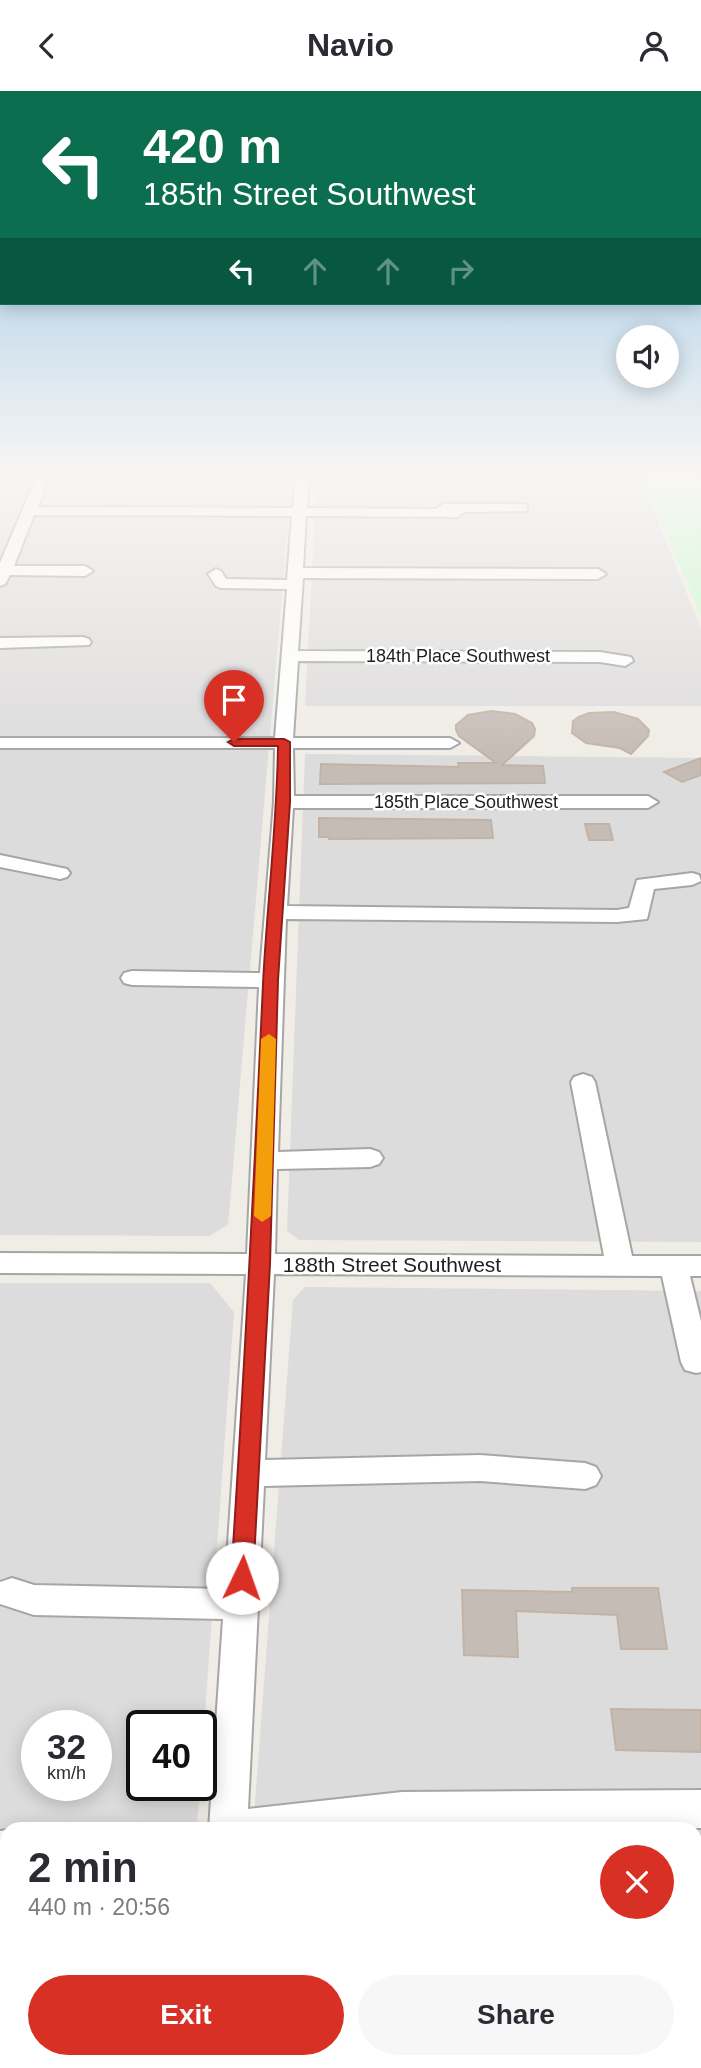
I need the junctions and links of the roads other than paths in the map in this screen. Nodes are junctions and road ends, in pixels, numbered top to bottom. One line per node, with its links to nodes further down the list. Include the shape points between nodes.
1 (296, 570): 6 (street)
2 (85, 571): 4 (street)
3 (216, 574): 6 (street, via 221,583)
4 (2, 575)
5 (598, 575): 6 (street)
6 (295, 579): 9 (street)
7 (83, 642): 8 (street)
8 (0, 643)
9 (290, 656): 10 (street, 184th Place Southwest, via 600,657); 12 (street)
10 (625, 661)
11 (111, 720): 14 (street)
12 (284, 742): 14 (street); 15 (street); 16 (street)
13 (0, 743): 14 (street)
14 (105, 743)
15 (450, 743)
16 (284, 802): 17 (street, 185th Place Southwest); 21 (street)
17 (648, 802)
18 (0, 861): 19 (street)
19 (60, 873)
20 (692, 879): 21 (street, via 644,884 639,914 617,916)
21 (276, 912): 23 (street)
22 (132, 978): 23 (street)
23 (271, 980): 26 (street)
24 (583, 1082): 29 (street)
25 (370, 1158): 26 (street)
26 (264, 1161): 28 (street)
27 (0, 1263): 28 (street, 188th Street Southwest)
28 (261, 1264): 29 (street, 188th Street Southwest); 32 (street)
29 (620, 1266): 30 (street, 188th Street Southwest)
30 (687, 1266): 31 (street)
31 (696, 1362)
32 (248, 1473): 33 (street, via 480,1468); 35 (street)
33 (585, 1476)
34 (12, 1593): 35 (street, via 34,1600)
35 (241, 1604): 37 (street)
36 (701, 1809): 38 (street, via 402,1811)
37 (228, 1822)
38 (305, 1822)

